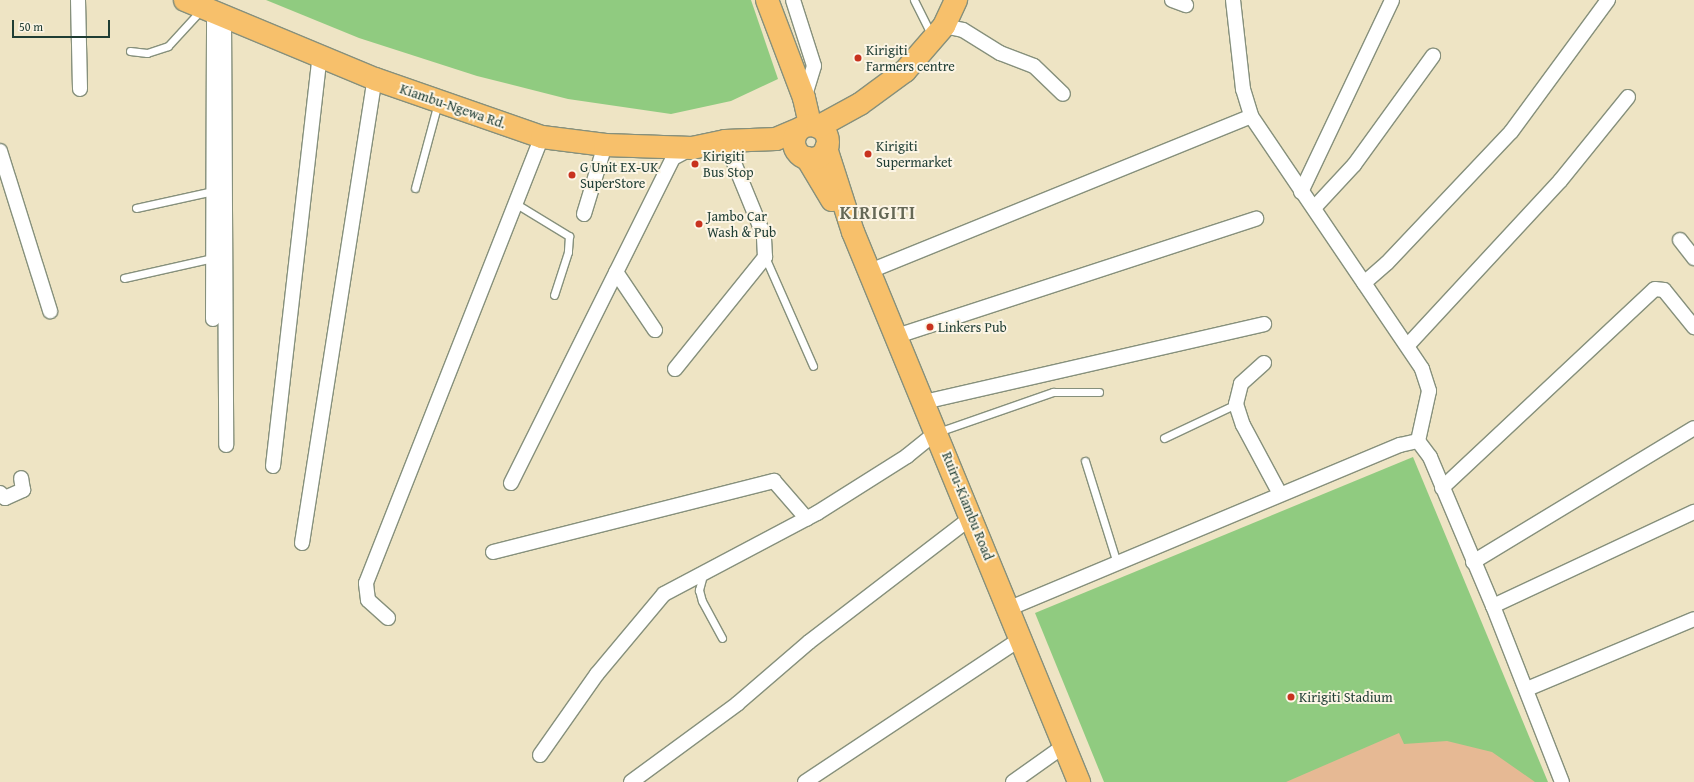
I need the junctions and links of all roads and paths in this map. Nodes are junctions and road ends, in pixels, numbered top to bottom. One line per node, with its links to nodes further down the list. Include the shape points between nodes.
1 (78, 0): 17 (street)
2 (767, 0): 18 (main road)
3 (793, 0): 18 (street, via 814,66)
4 (914, 0): 12 (lane)
5 (956, 0): 12 (main road)
6 (1172, 0): 10 (street)
7 (1233, 0): 22 (street, via 1243,89)
8 (1392, 0): 32 (street)
9 (1608, 0): 46 (street, via 1511,132 1387,263)
10 (1186, 5)
11 (207, 9): 13 (lane, via 168,46 147,53); 14 (main road, Kiambu-Ngewa Rd.); 31 (street); 65 (street)
12 (938, 32): 19 (street, via 963,30 1011,59 1034,66); 23 (main road, via 905,72)
13 (130, 51)
14 (320, 56): 16 (main road, Kiambu-Ngewa Rd.); 67 (street)
15 (1433, 56): 35 (street, via 1372,142)
16 (375, 79): 21 (main road, Kiambu-Ngewa Rd.); 76 (street)
17 (80, 89)
18 (802, 94): 23 (main road)
19 (1063, 94)
20 (1628, 97): 54 (street, via 1560,181)
21 (439, 101): 24 (main road, Kiambu-Ngewa Rd.); 30 (lane)
22 (1251, 116): 32 (street, via 1266,134); 43 (street, via 1053,193)
23 (816, 134): 25 (main road, Kiambu-Ngewa Rd.); 29 (main road, via 818,157); 29 (main road, via 794,142); 38 (main road)
24 (542, 137): 26 (main road, Kiambu-Ngewa Rd.); 33 (street)
25 (730, 141): 27 (main road, Kiambu-Ngewa Rd.); 29 (main road); 40 (street, via 764,236)
26 (606, 145): 27 (main road, Kiambu-Ngewa Rd.); 36 (street)
27 (692, 148): 44 (street, via 673,158)
28 (0, 151): 48 (street)
29 (803, 156): 38 (main road)
30 (415, 188)
31 (213, 191): 34 (lane); 41 (street)
32 (1301, 192): 35 (street)
33 (518, 206): 47 (lane, via 569,236 568,252); 83 (street, via 366,583 368,600)
34 (136, 208)
35 (1314, 208): 46 (street)
36 (584, 214)
37 (1256, 219): 53 (street)
38 (853, 232): 43 (main road, Ruiru-Kiambu Road)
39 (1680, 240): 42 (street)
40 (765, 257): 56 (lane); 57 (street)
41 (213, 258): 45 (lane); 49 (street)
42 (1694, 258)
43 (870, 271): 53 (main road, Ruiru-Kiambu Road)
44 (616, 272): 52 (street); 69 (street)
45 (124, 278)
46 (1364, 283): 54 (street)
47 (554, 295)
48 (50, 311)
49 (213, 319)
50 (1264, 324): 59 (street)
51 (1694, 328): 70 (street, via 1664,290 1655,289)
52 (655, 330)
53 (898, 336): 59 (main road, Ruiru-Kiambu Road)
54 (1408, 345): 64 (street, via 1429,391)
55 (1264, 363): 60 (street, via 1241,384)
56 (813, 366)
57 (675, 369)
58 (1099, 392): 62 (lane, via 1053,392)
59 (924, 402): 62 (main road, Ruiru-Kiambu Road)
60 (1236, 404): 63 (lane); 72 (street, via 1243,425)
61 (1694, 428): 78 (street)
62 (937, 432): 74 (main road, Ruiru-Kiambu Road); 75 (street, via 907,456)
63 (1164, 438)
64 (1418, 441): 70 (street, via 1430,457); 72 (street, via 1400,445)
65 (226, 445)
66 (1085, 461): 79 (lane)
67 (273, 466)
68 (21, 478): 71 (street, via 23,490 5,498)
69 (511, 483)
70 (1442, 488): 78 (street)
71 (0, 493)
72 (1280, 494): 79 (street)
73 (1694, 512): 81 (street)
74 (973, 516): 82 (main road, Ruiru-Kiambu Road); 91 (street, via 809,642 737,704)
75 (807, 519): 77 (street, via 774,481); 80 (street)
76 (302, 544)
77 (493, 552)
78 (1472, 562): 81 (street)
79 (1117, 563): 82 (street)
80 (703, 574): 85 (lane, via 699,590 702,601); 89 (street, via 664,594 596,674)
81 (1493, 606): 87 (street)
82 (1010, 608): 86 (main road, Ruiru-Kiambu Road)
83 (388, 618)
84 (1694, 619): 87 (street)
85 (722, 638)
86 (1022, 638): 88 (main road, Ruiru-Kiambu Road); 92 (street)
87 (1528, 689): 94 (street)
88 (1064, 745): 90 (main road, Ruiru-Kiambu Road); 93 (street)
89 (540, 755)
90 (1076, 780)
91 (631, 782)
92 (805, 782)
93 (1013, 782)
94 (1562, 782)

